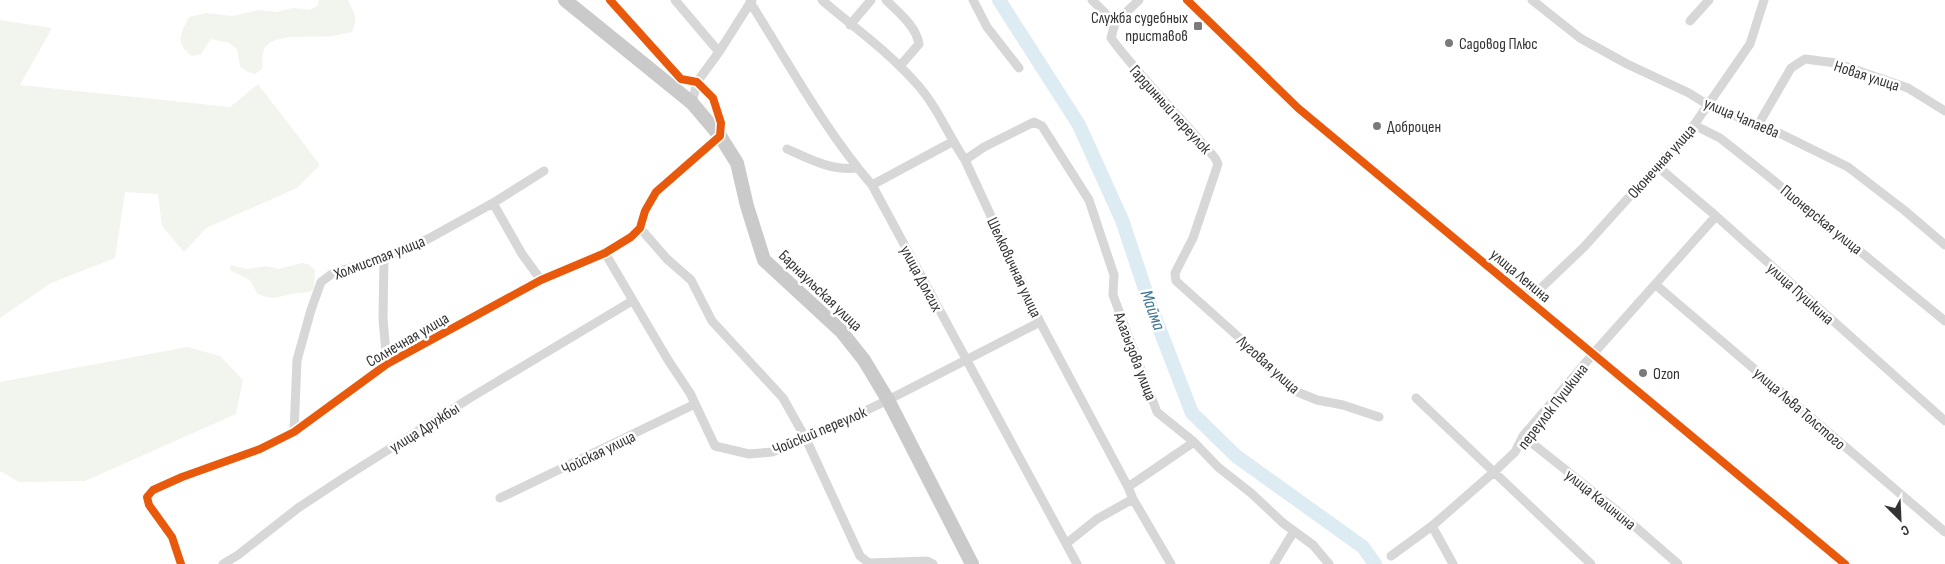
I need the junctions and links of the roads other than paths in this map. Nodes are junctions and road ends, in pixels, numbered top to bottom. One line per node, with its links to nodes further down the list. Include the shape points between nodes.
1 (565, 0): 22 (main road, Барнаульская улица)
2 (610, 0): 21 (street, via 681,79)
3 (674, 0): 18 (street)
4 (822, 0): 17 (street, Шелковичная улица)
5 (872, 0): 17 (street)
6 (886, 0): 19 (street, via 914,29 920,44)
7 (973, 0): 20 (street, via 987,27)
8 (1092, 0): 16 (street)
9 (1140, 0): 16 (street)
10 (1187, 0): 44 (street, улица Ленина, via 1298,108)
11 (1532, 0): 23 (street, улица Чапаева, via 1580,38)
12 (1709, 0): 15 (street)
13 (1764, 0): 23 (street, Оконечная улица, via 1750,44)
14 (751, 1): 18 (street); 32 (street, улица Долгих)
15 (1690, 21)
16 (1115, 23): 42 (street, Гардинный переулок, via 1111,38 1218,164 1193,238 1175,273)
17 (850, 25): 19 (street, Шелковичная улица)
18 (718, 52): 21 (street)
19 (900, 66): 28 (street, Шелковичная улица, via 917,83)
20 (1019, 68)
21 (697, 82): 22 (street); 27 (street, via 713,98 721,123)
22 (692, 103): 27 (main road, Барнаульская улица)
23 (1708, 105): 25 (street, Оконечная улица); 26 (street, улица Чапаева)
24 (1945, 111): 26 (street, Новая улица, via 1908,88 1836,63 1804,59 1791,68)
25 (1694, 125): 31 (street, Оконечная улица); 46 (street, Пионерская улица, via 1720,138)
26 (1758, 125): 38 (street, улица Чапаева, via 1848,167)
27 (720, 136): 37 (street, via 656,192); 52 (main road, Барнаульская улица, via 737,163 764,260 841,331 864,360)
28 (952, 142): 30 (street, Шелковичная улица); 34 (street)
29 (787, 149): 32 (street, via 818,163)
30 (966, 160): 47 (street, Шелковичная улица); 59 (street, Алагызова улица, via 984,146 1034,122 1042,126 1089,200 1114,275 1112,295 1157,412)
31 (1657, 166): 36 (street, улица Пушкина); 44 (street, Оконечная улица, via 1584,247 1540,290)
32 (857, 168): 34 (street, улица Долгих)
33 (544, 171): 35 (street, Холмистая улица)
34 (872, 185): 49 (street, улица Долгих)
35 (493, 203): 40 (street, Холмистая улица, via 428,239); 41 (street)
36 (1716, 216): 43 (street, переулок Пушкина); 55 (street, улица Пушкина)
37 (640, 228): 39 (street, Солнечная улица); 58 (street, via 691,280 712,321 783,398)
38 (1945, 245)
39 (605, 253): 41 (street, Солнечная улица); 45 (street, Чойский переулок)
40 (384, 258): 50 (street, via 383,319); 56 (street, Холмистая улица, via 333,273 321,282 297,360)
41 (541, 280): 50 (street, Солнечная улица)
42 (1176, 281): 54 (street, Луговая улица, via 1295,391)
43 (1656, 284): 48 (street, переулок Пушкина); 66 (street, улица Льва Толстого)
44 (1524, 296): 48 (street, улица Ленина)
45 (632, 300): 53 (street, Чойский переулок); 70 (street, улица Дружбы, via 345,477)
46 (1945, 321)
47 (1040, 322): 49 (street, Чойский переулок); 61 (street, Шелковичная улица)
48 (1593, 354): 57 (street, переулок Пушкина); 80 (street, улица Ленина)
49 (965, 359): 52 (street, Чойский переулок); 67 (street, улица Долгих)
50 (387, 364): 56 (street, Солнечная улица)
51 (1416, 398): 60 (street)
52 (888, 400): 58 (street, Чойский переулок); 72 (main road, Барнаульская улица)
53 (695, 404): 58 (street, Чойский переулок, via 715,446 749,454 772,452); 62 (street, Чойская улица)
54 (1379, 417)
55 (1945, 421)
56 (294, 432): 69 (street, Солнечная улица, via 260,449 182,477 153,490 147,497 149,505 172,537)
57 (1523, 436): 60 (street, переулок Пушкина, via 1515,452); 79 (street, улица Калинина)
58 (806, 439): 71 (street, via 860,556 870,563 927,561)
59 (1194, 442): 61 (street); 65 (street, Алагызова улица, via 1218,467)
60 (1494, 472): 64 (street, переулок Пушкина); 78 (street)
61 (1128, 487): 63 (street, Шелковичная улица)
62 (500, 498)
63 (1133, 499): 67 (street, via 1098,519); 74 (street, Шелковичная улица)
64 (1432, 526): 68 (street, переулок Пушкина); 77 (street)
65 (1294, 531): 75 (street); 76 (street, Алагызова улица, via 1313,545)
66 (1945, 532)
67 (1067, 543): 73 (street, улица Долгих)
68 (1391, 556)
69 (181, 564)
70 (223, 564)
71 (933, 564)
72 (972, 564)
73 (1077, 564)
74 (1171, 564)
75 (1274, 564)
76 (1329, 564)
77 (1453, 564)
78 (1591, 564)
79 (1678, 564)
80 (1845, 564)

